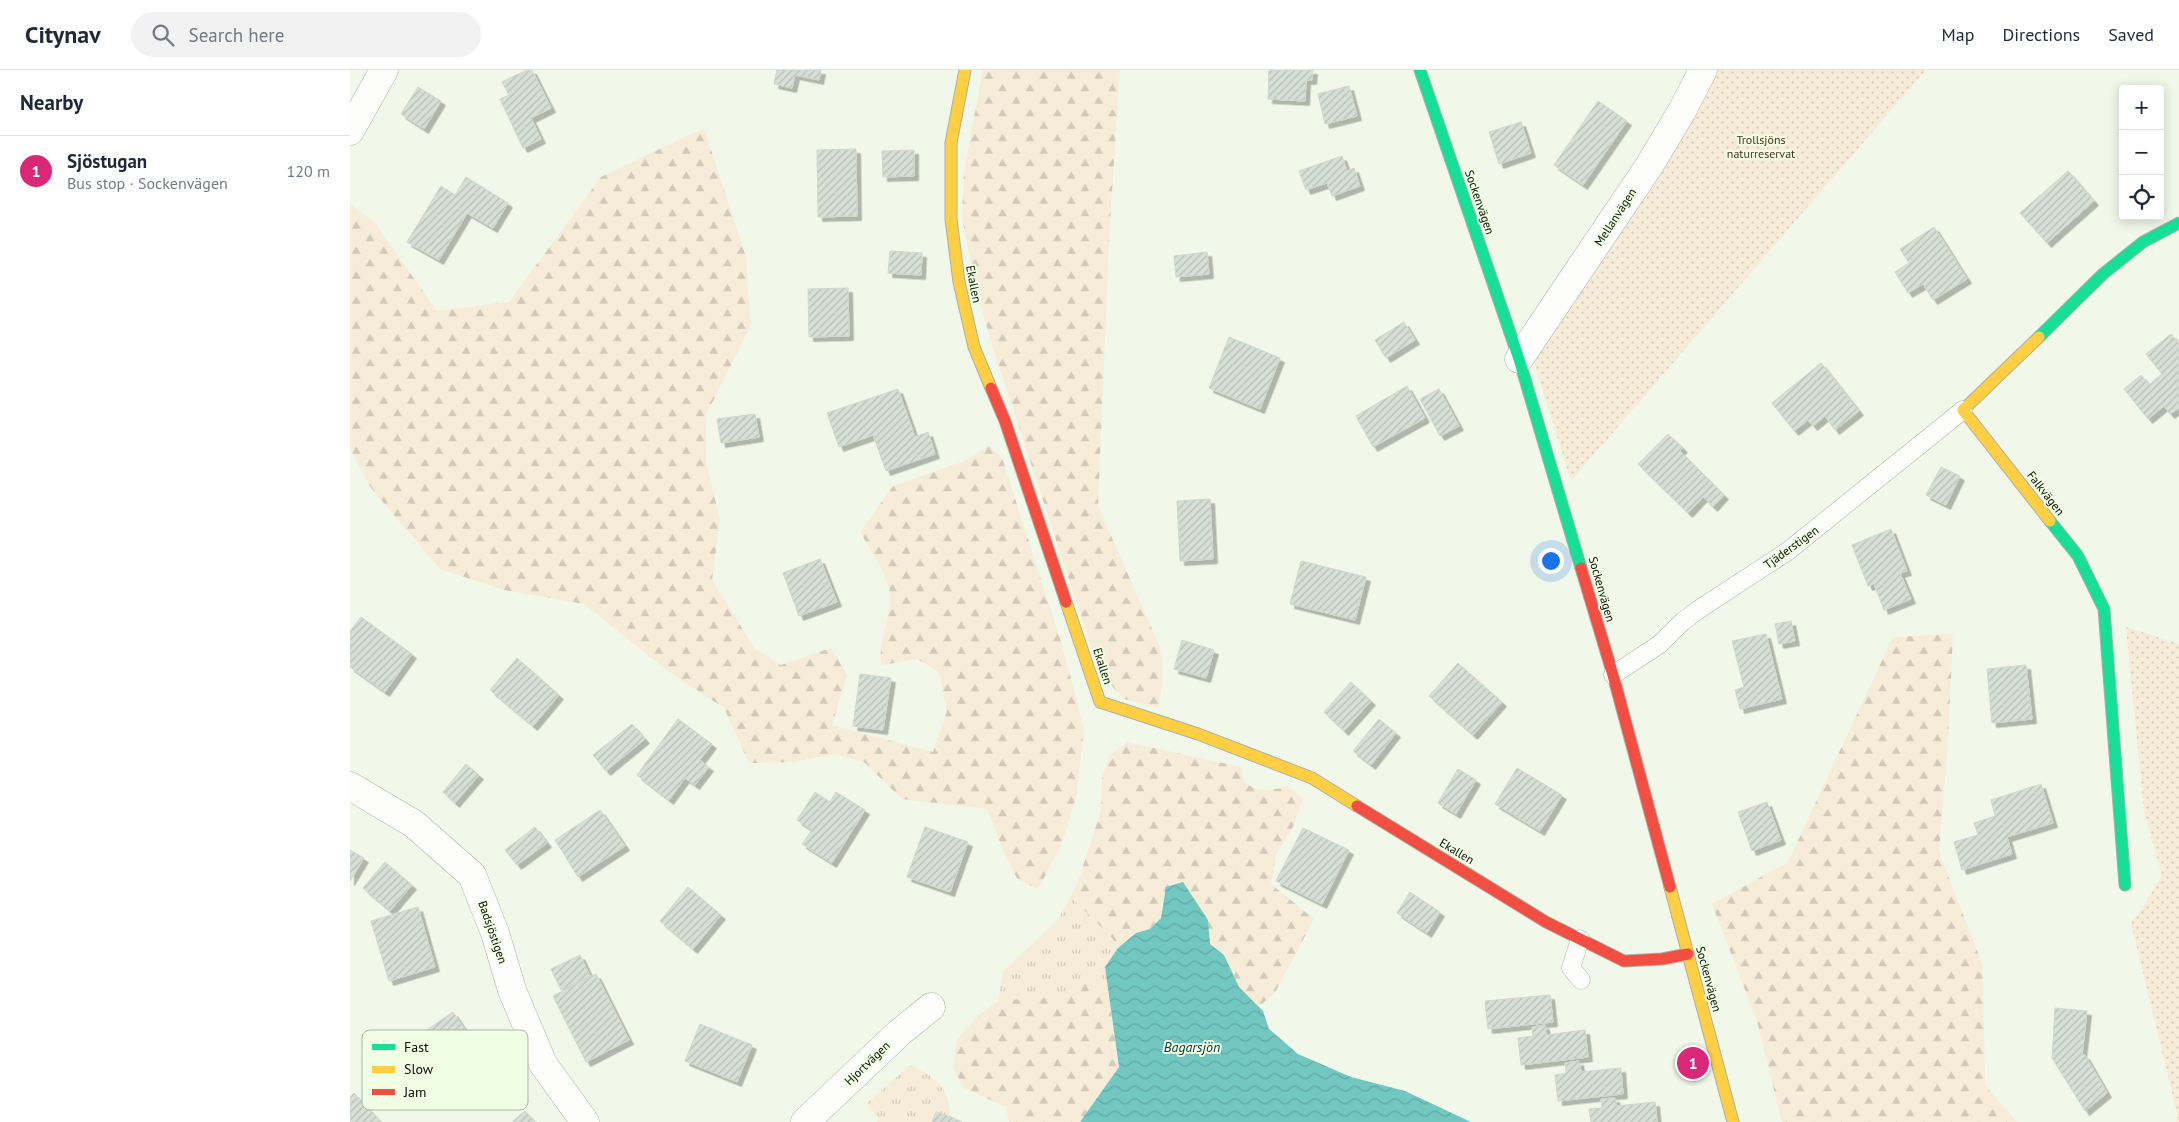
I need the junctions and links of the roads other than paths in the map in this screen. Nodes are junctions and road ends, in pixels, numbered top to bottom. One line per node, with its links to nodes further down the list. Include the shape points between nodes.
1 (384, 70): 5 (street)
2 (965, 70): 12 (street, Ekallen, via 951,143 951,218 959,282 974,346 1005,421 1100,702 1198,734 1312,778 1546,922)
3 (1420, 70): 7 (street, Sockenvägen)
4 (1703, 70): 7 (street, Mellanvägen, via 1649,166)
5 (350, 131)
6 (2179, 223): 8 (street, via 2143,242 2103,274)
7 (1519, 359): 9 (street, Sockenvägen)
8 (1963, 410): 9 (lane, Tjäderstigen, via 1788,551 1690,616 1660,644); 11 (street, Falkvägen, via 2078,556 2104,609)
9 (1613, 675): 13 (street, Sockenvägen)
10 (350, 786): 16 (street, Badsjöstigen, via 414,824 472,875 495,933 512,990 543,1064)
11 (2125, 885)
12 (1580, 939): 13 (street, Ekallen, via 1624,961); 14 (lane, via 1572,968)
13 (1688, 954): 18 (street, Sockenvägen)
14 (1581, 980)
15 (931, 1007): 17 (street, Hjortvägen)
16 (585, 1122)
17 (805, 1122)
18 (1733, 1122)

